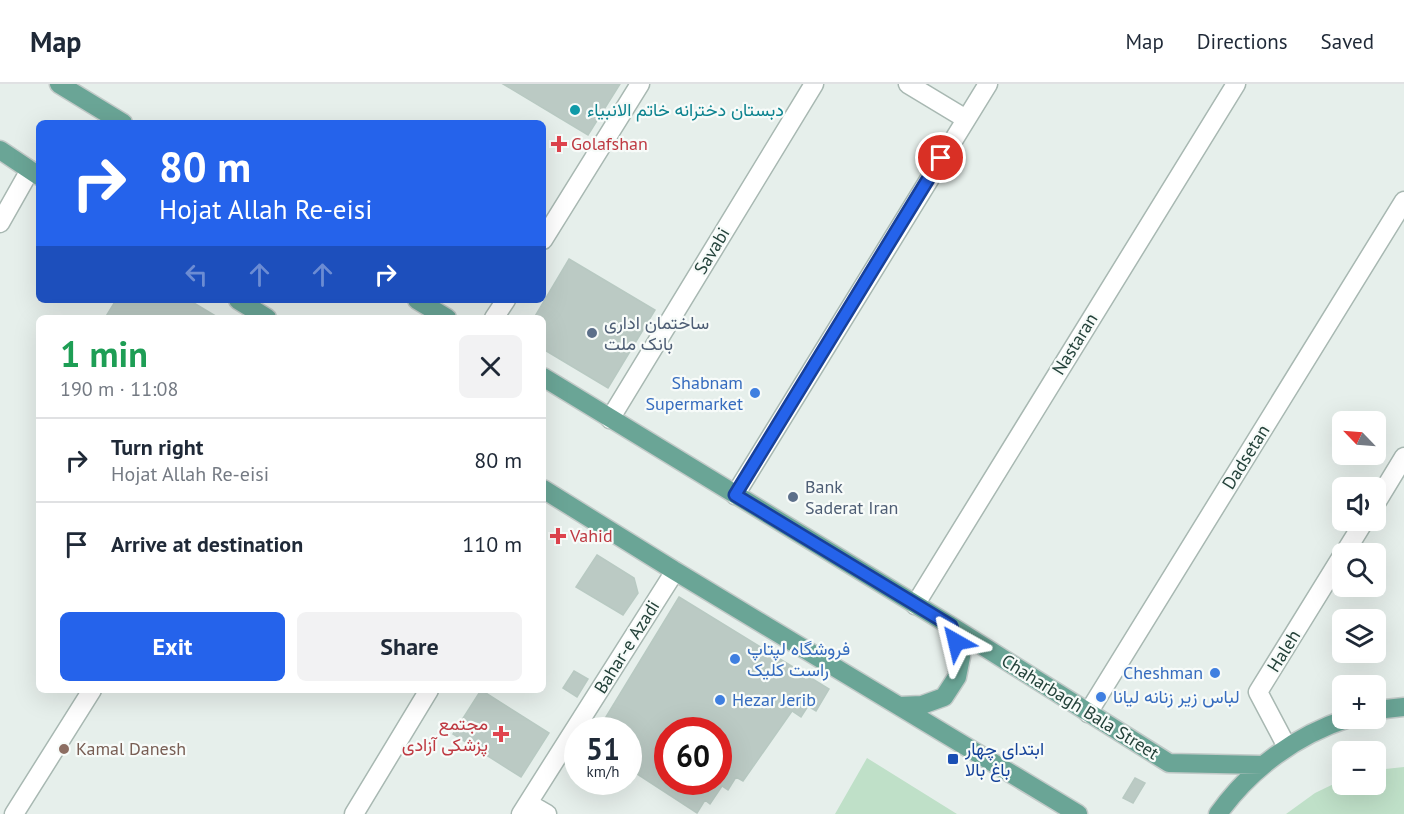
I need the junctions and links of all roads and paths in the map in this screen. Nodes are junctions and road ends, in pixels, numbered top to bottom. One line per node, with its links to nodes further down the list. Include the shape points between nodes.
1 (59, 84): 8 (main road)
2 (640, 84): 13 (street)
3 (814, 84): 19 (street, Savabi)
4 (908, 84): 7 (street)
5 (988, 84): 7 (street)
6 (1236, 84): 26 (street, Nastaran)
7 (966, 119): 23 (street)
8 (118, 120)
9 (0, 150): 10 (main road)
10 (35, 173): 12 (street)
11 (1404, 201): 33 (street, Dadsetan)
12 (0, 223)
13 (546, 235)
14 (243, 303): 16 (main road)
15 (422, 303): 17 (main road)
16 (262, 315)
17 (442, 315)
18 (546, 379): 19 (main road, Chaharbagh Bala Street)
19 (610, 419): 23 (main road, Chaharbagh Bala Street)
20 (1404, 457): 21 (street)
21 (1386, 487)
22 (546, 495): 24 (main road)
23 (735, 495): 26 (main road, Chaharbagh Bala Street)
24 (675, 571): 30 (main road); 37 (street, Bahar-e Azadi)
25 (1332, 573): 35 (street, Haleh, via 1258,692)
26 (915, 605): 27 (main road, Chaharbagh Bala Street)
27 (951, 626): 30 (main road, via 961,657 957,677 944,697 922,705); 33 (main road, Chaharbagh Bala Street)
28 (90, 693): 38 (street)
29 (427, 693): 39 (street)
30 (899, 706): 41 (main road)
31 (1404, 707): 32 (main road)
32 (1386, 710)
33 (1088, 713): 36 (main road, Chaharbagh Bala Street, via 1169,763)
34 (1332, 723): 35 (main road)
35 (1287, 747): 36 (main road)
36 (1263, 765): 42 (main road)
37 (525, 808): 40 (street)
38 (14, 814)
39 (354, 814)
40 (547, 814)
41 (1078, 814)
42 (1218, 814)

